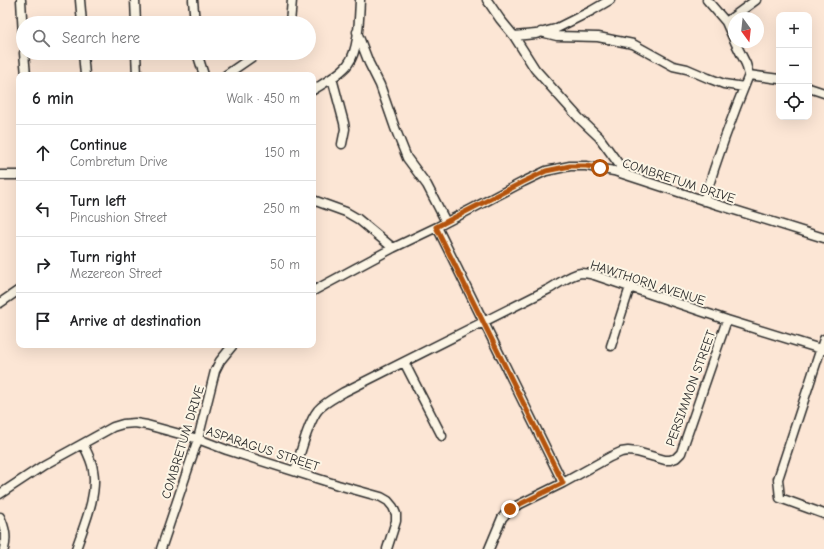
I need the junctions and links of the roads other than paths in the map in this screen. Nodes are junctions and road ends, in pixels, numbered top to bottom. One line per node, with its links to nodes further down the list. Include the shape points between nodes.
1 (21, 0): 11 (street)
2 (80, 0): 12 (street)
3 (135, 0): 13 (street)
4 (194, 0): 14 (street)
5 (292, 0): 15 (street)
6 (360, 0): 18 (street)
7 (487, 0): 20 (street)
8 (610, 0): 19 (street, via 555,29)
9 (707, 0): 16 (street)
10 (756, 0): 16 (street)
11 (22, 16)
12 (81, 16)
13 (136, 16)
14 (195, 16)
15 (291, 16)
16 (726, 22): 17 (street)
17 (728, 26)
18 (357, 32): 33 (street, via 352,58 348,65); 45 (street, via 407,158 427,185)
19 (541, 32): 20 (street); 35 (street, via 557,36 598,37 633,44 673,66 724,84)
20 (514, 36): 40 (street, via 536,69 599,137)
21 (738, 48): 32 (street)
22 (25, 60): 27 (street)
23 (84, 60): 28 (street)
24 (136, 60): 29 (street)
25 (200, 60): 30 (street)
26 (248, 60): 31 (street)
27 (26, 72)
28 (85, 72)
29 (137, 72)
30 (203, 72)
31 (230, 72)
32 (749, 75): 34 (street); 35 (street)
33 (332, 78): 36 (street); 39 (street, via 344,123)
34 (776, 79)
35 (744, 87): 44 (street)
36 (316, 88)
37 (812, 89): 38 (street)
38 (824, 93)
39 (342, 144)
40 (626, 174): 44 (street, COMBRETUM DRIVE); 45 (street, COMBRETUM DRIVE, via 586,166 546,171)
41 (0, 175): 42 (street)
42 (16, 175)
43 (316, 201): 48 (street, via 358,219)
44 (704, 201): 47 (street, COMBRETUM DRIVE)
45 (446, 222): 46 (street, COMBRETUM DRIVE)
46 (436, 227): 48 (street, COMBRETUM DRIVE); 54 (street)
47 (824, 238)
48 (393, 248): 50 (street, COMBRETUM DRIVE)
49 (630, 287): 53 (street, HAWTHORN AVENUE); 54 (street, HAWTHORN AVENUE, via 580,273); 56 (street)
50 (316, 289)
51 (16, 292): 52 (street)
52 (0, 303)
53 (727, 320): 58 (street, HAWTHORN AVENUE); 64 (street, PERSIMMON STREET, via 684,447 676,458 665,460 637,452 621,452)
54 (483, 321): 59 (street, HAWTHORN AVENUE); 64 (street)
55 (824, 339): 58 (street)
56 (611, 346)
57 (231, 348): 61 (street, COMBRETUM DRIVE, via 215,371)
58 (822, 349): 66 (street, via 778,479 780,498)
59 (404, 362): 60 (street); 63 (street, HAWTHORN AVENUE, via 344,392 317,411 307,432)
60 (442, 436)
61 (198, 439): 62 (street, ASPARAGUS STREET, via 147,425 123,424); 63 (street, ASPARAGUS STREET); 70 (street, COMBRETUM DRIVE)
62 (83, 444): 65 (street, ASPARAGUS STREET, via 44,465); 69 (street, via 89,456 94,481 90,508)
63 (295, 471): 71 (street, ASPARAGUS STREET, via 388,501 396,514 396,521)
64 (563, 483): 72 (street, via 510,509 502,518)
65 (0, 494)
66 (824, 514)
67 (0, 517): 68 (street, via 6,535)
68 (4, 549)
69 (76, 549)
70 (161, 549)
71 (387, 549)
72 (489, 549)

